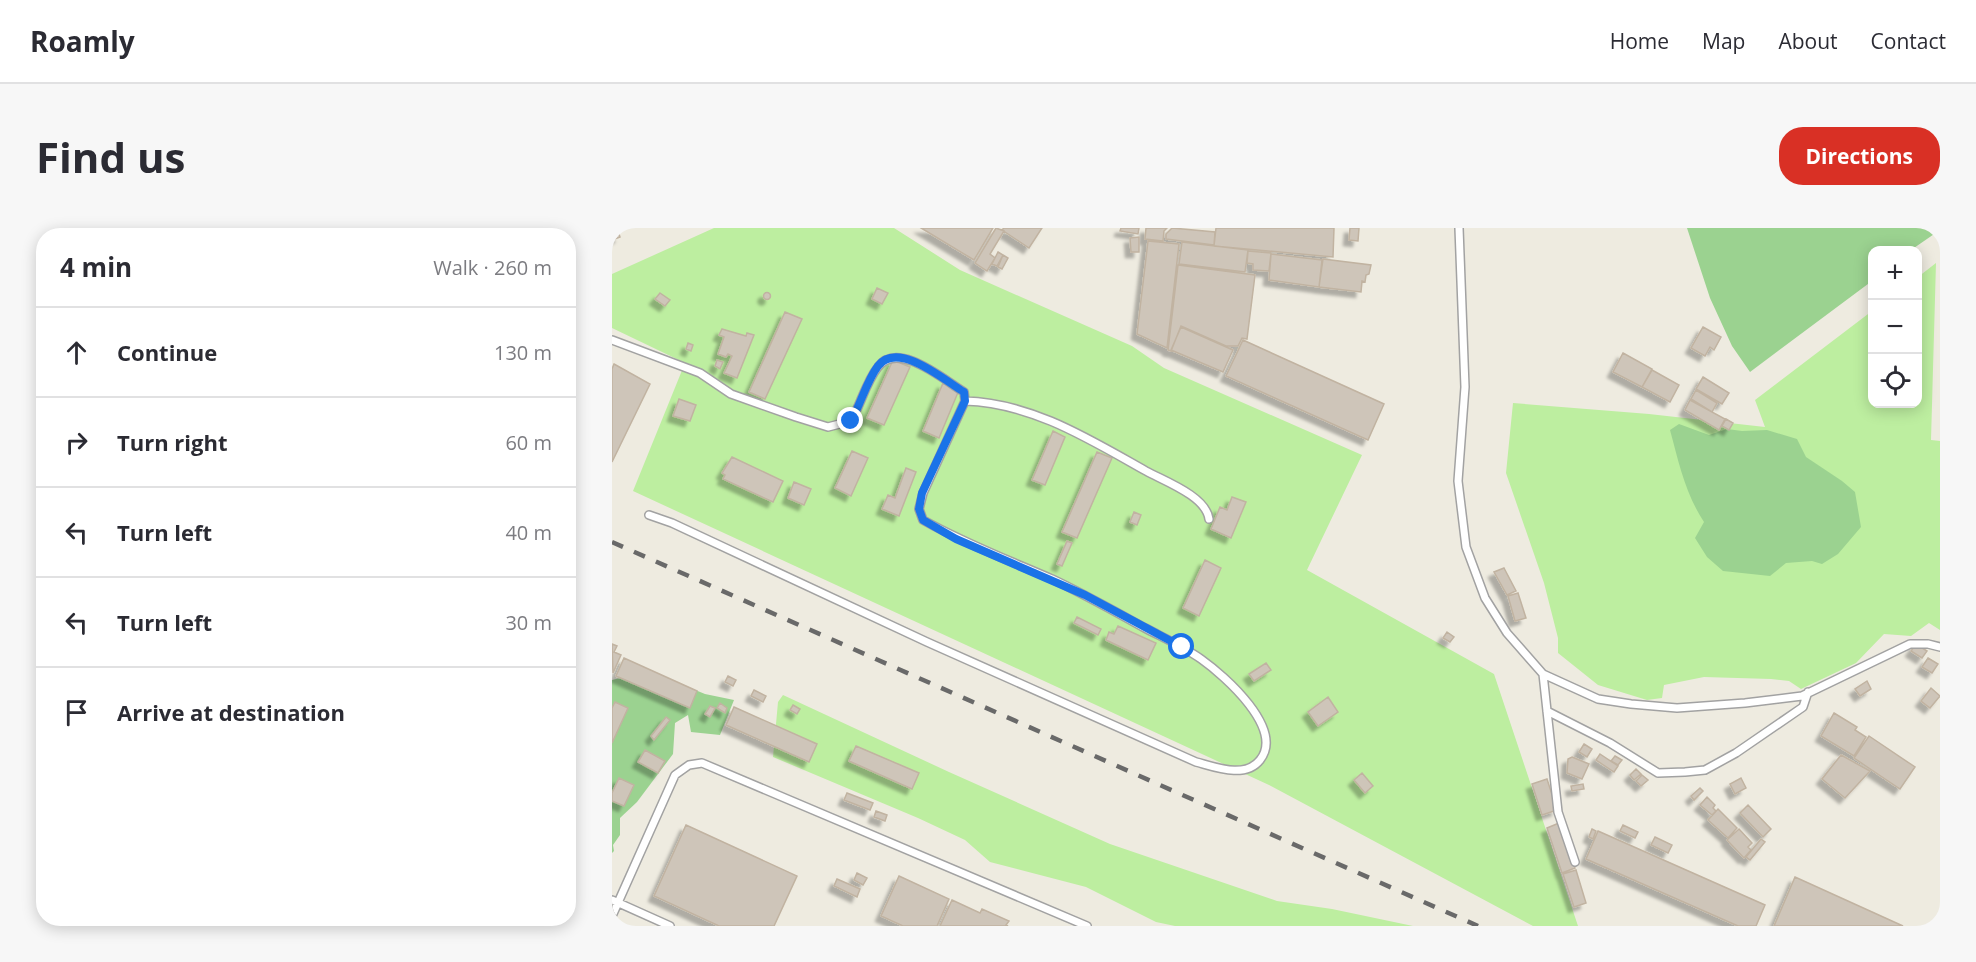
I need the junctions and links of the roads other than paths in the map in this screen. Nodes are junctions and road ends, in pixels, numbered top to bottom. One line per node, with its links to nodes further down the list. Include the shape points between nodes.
1 (1459, 228): 7 (lane, via 1465,387 1458,481 1466,547 1485,597 1508,633)
2 (612, 340): 3 (lane, via 700,373 731,394 828,426 851,421 878,366 886,359 914,360 964,392)
3 (965, 401): 4 (lane, via 922,493 919,509 923,520 956,539 1085,595 1199,657 1244,698 1259,721 1266,738 1265,753 1256,765 1224,770 1186,758); 5 (lane, via 1006,406 1080,434 1177,486 1199,503)
4 (649, 515)
5 (1209, 519)
6 (1940, 647): 8 (lane, via 1910,644)
7 (1543, 674): 8 (lane, via 1598,699 1677,708 1745,703); 9 (lane)
8 (1808, 692): 9 (lane, via 1803,707 1736,753 1705,770 1685,772 1658,773)
9 (1547, 711): 10 (lane, via 1558,812)
10 (1575, 862)
11 (615, 902): 12 (lane); 13 (lane); 14 (lane, via 675,775 689,765 702,763)
12 (612, 916)
13 (670, 926)
14 (1087, 926)

